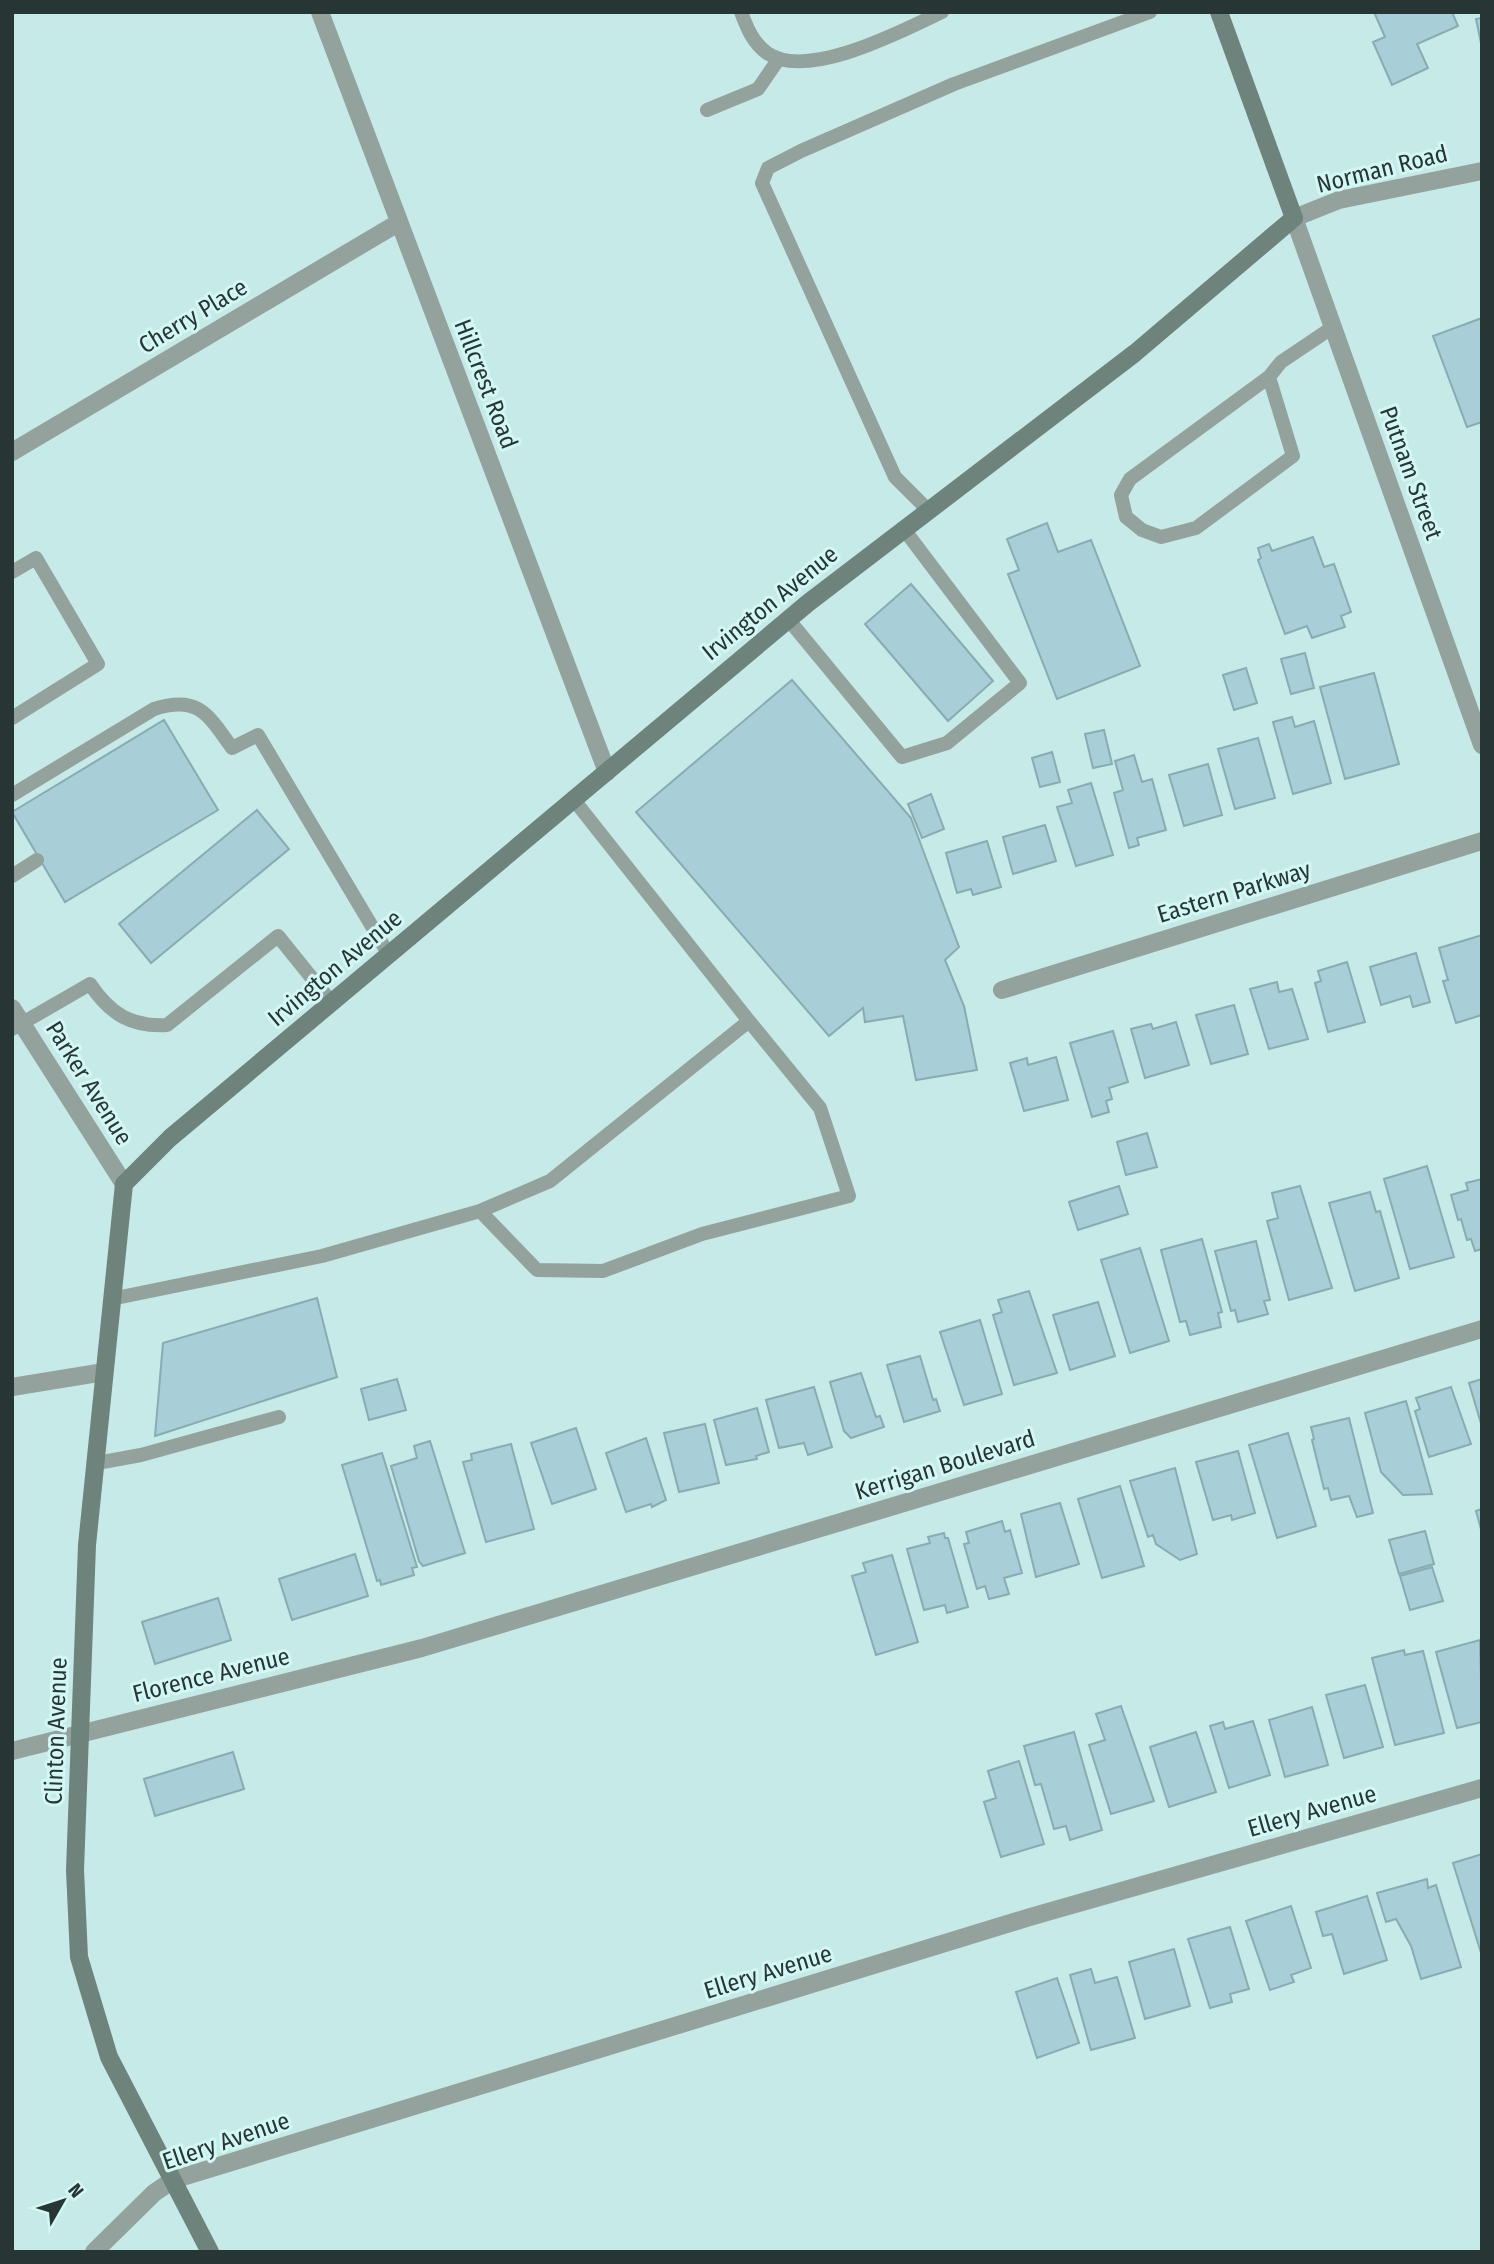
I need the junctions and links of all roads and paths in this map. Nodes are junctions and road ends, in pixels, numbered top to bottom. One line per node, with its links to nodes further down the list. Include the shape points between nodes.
1 (320, 12): 10 (street, Hillcrest Road)
2 (741, 12): 6 (lane, via 757,45)
3 (942, 12): 6 (lane, via 820,59)
4 (1150, 12): 14 (lane, via 954,84 768,168 762,183 895,477)
5 (1219, 12): 9 (main road)
6 (778, 60): 7 (lane, via 758,89)
7 (707, 110)
8 (1482, 171): 9 (street, Norman Road, via 1339,200)
9 (1294, 218): 11 (street, Putnam Street); 14 (main road, Irvington Avenue, via 1135,353)
10 (398, 223): 13 (street, Cherry Place); 20 (street, Hillcrest Road)
11 (1333, 327): 12 (lane, via 1281,362); 19 (street, Putnam Street)
12 (1269, 377): 12 (lane, via 1130,479 1121,495 1126,517 1161,537 1196,528 1293,456)
13 (12, 452)
14 (928, 509): 15 (main road, Irvington Avenue)
15 (903, 528): 17 (main road, Irvington Avenue); 17 (lane, via 1020,683 947,743 902,757)
16 (12, 572): 18 (lane, via 36,558 97,664)
17 (788, 619): 20 (main road, Irvington Avenue)
18 (12, 718)
19 (1482, 745)
20 (607, 772): 22 (main road, Irvington Avenue)
21 (12, 795): 26 (lane, via 154,709 173,703 193,706 207,714 232,748 258,735)
22 (574, 800): 26 (main road, Irvington Avenue); 30 (lane)
23 (1482, 841): 27 (street, Eastern Parkway)
24 (37, 860): 25 (lane)
25 (12, 876)
26 (389, 955): 28 (main road, Irvington Avenue)
27 (1002, 990)
28 (332, 1003): 31 (lane, via 278,936 167,1025 127,1021 104,1006 90,984); 32 (main road, Irvington Avenue, via 170,1138)
29 (12, 1008): 31 (street, Parker Avenue)
30 (749, 1021): 33 (lane, via 550,1181); 33 (lane, via 820,1108 849,1196 702,1234 603,1271 537,1270)
31 (18, 1027): 32 (street, Parker Avenue)
32 (124, 1184): 34 (main road, Clinton Avenue)
33 (480, 1211): 34 (lane, via 322,1256)
34 (111, 1299): 36 (main road, Clinton Avenue)
35 (1482, 1329): 40 (street, Kerrigan Boulevard)
36 (104, 1372): 37 (street); 39 (main road, Clinton Avenue)
37 (12, 1387)
38 (279, 1417): 39 (lane)
39 (97, 1463): 41 (main road, Clinton Avenue, via 87,1545)
40 (422, 1648): 41 (street, Florence Avenue)
41 (82, 1733): 42 (street, Florence Avenue); 44 (main road, Clinton Avenue, via 75,1871 79,1957 109,2057)
42 (12, 1751)
43 (1482, 1788): 44 (street, Ellery Avenue, via 1030,1917)
44 (173, 2180): 45 (street, Ellery Avenue); 46 (main road, Clinton Avenue)
45 (94, 2252)
46 (210, 2252)

